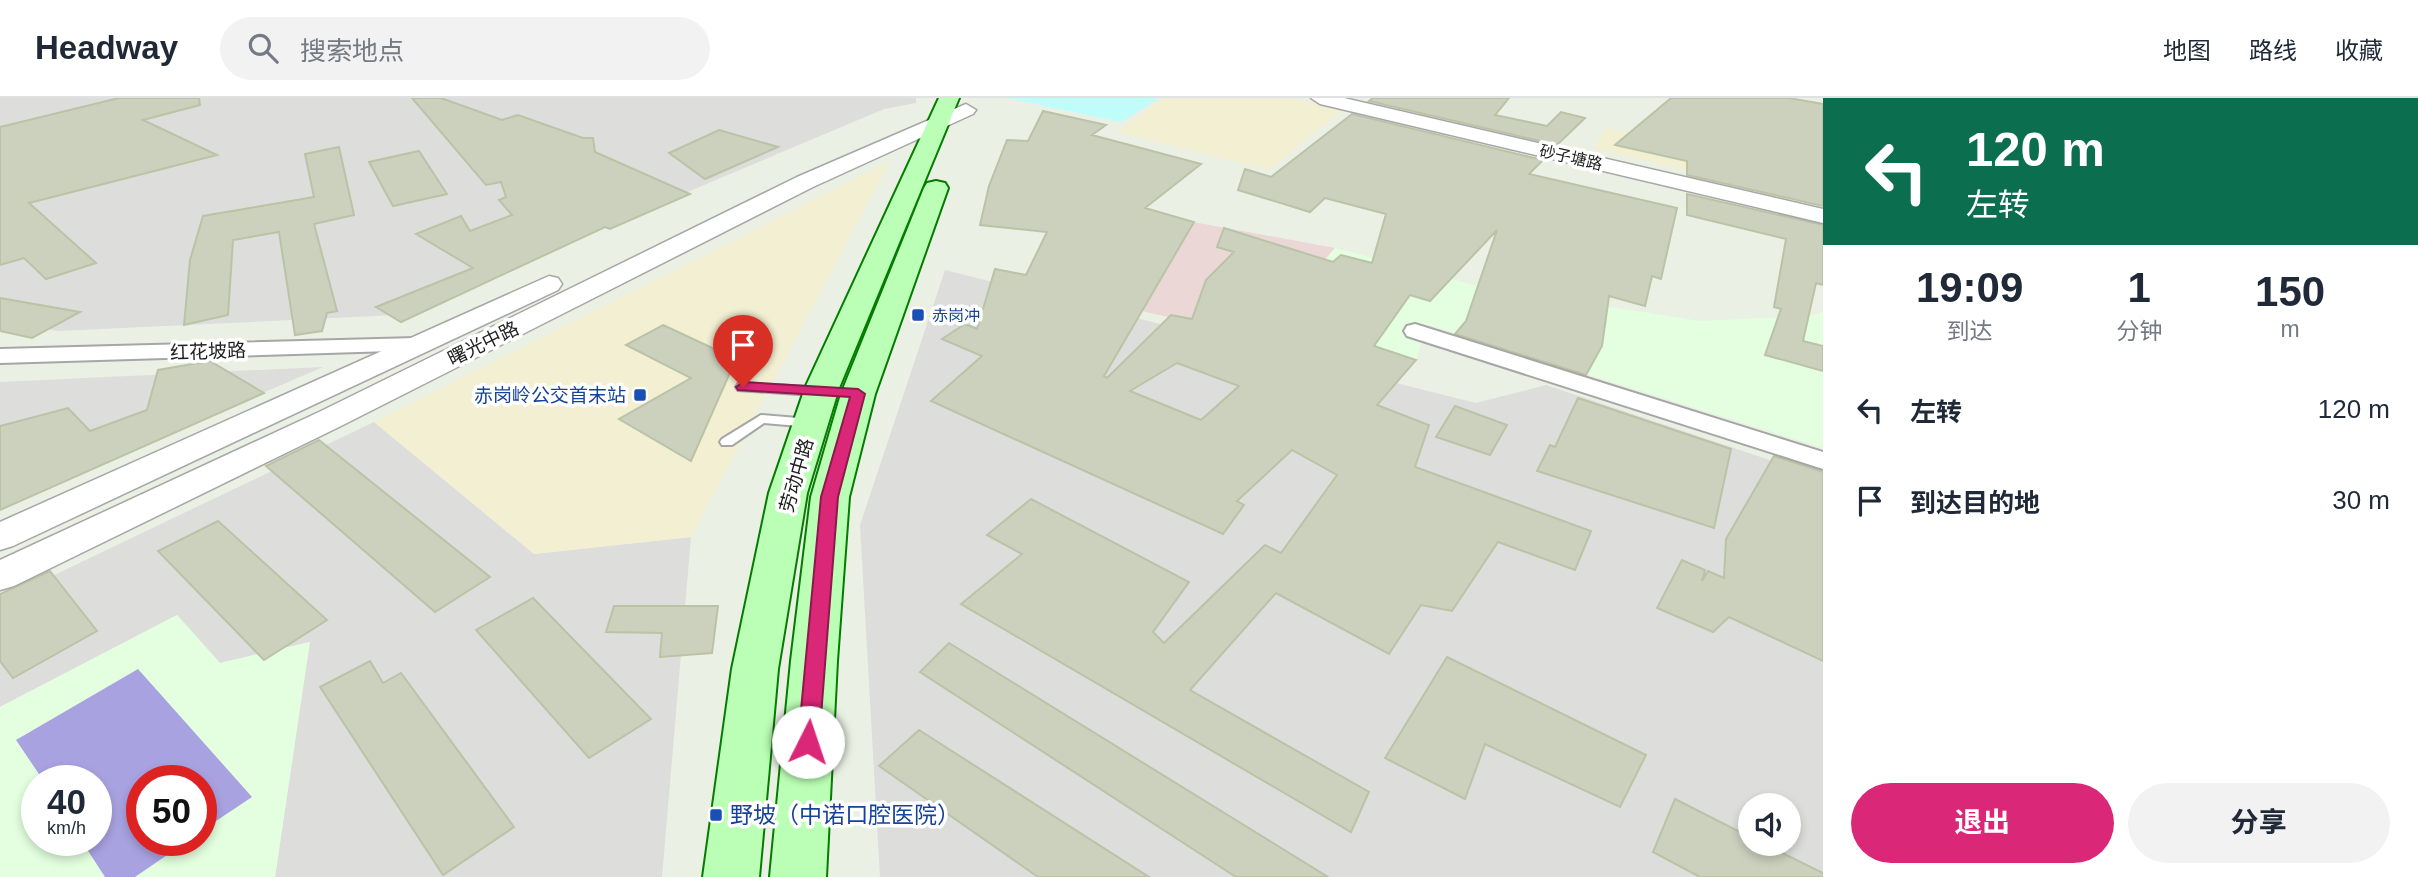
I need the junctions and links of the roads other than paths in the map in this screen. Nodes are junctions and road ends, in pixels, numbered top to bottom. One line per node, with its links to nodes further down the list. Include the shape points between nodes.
1 (1320, 98): 5 (street, 砂子塘路)
2 (1346, 98): 4 (street, 砂子塘路)
3 (954, 106): 7 (street, 曙光中路); 10 (main road, 劳动中路); 14 (street, 曙光中路, via 330,419)
4 (1823, 208)
5 (1823, 216)
6 (1415, 331): 12 (street)
7 (416, 345): 8 (street, 红花坡路); 13 (street, 曙光中路)
8 (0, 356)
9 (743, 387): 10 (lane)
10 (830, 403): 11 (lane, via 761,419); 15 (main road, 劳动中路, via 788,493 755,669); 16 (main road, 劳动中路, via 830,497)
11 (727, 442)
12 (1823, 461)
13 (0, 537)
14 (0, 576)
15 (731, 877)
16 (799, 877)

